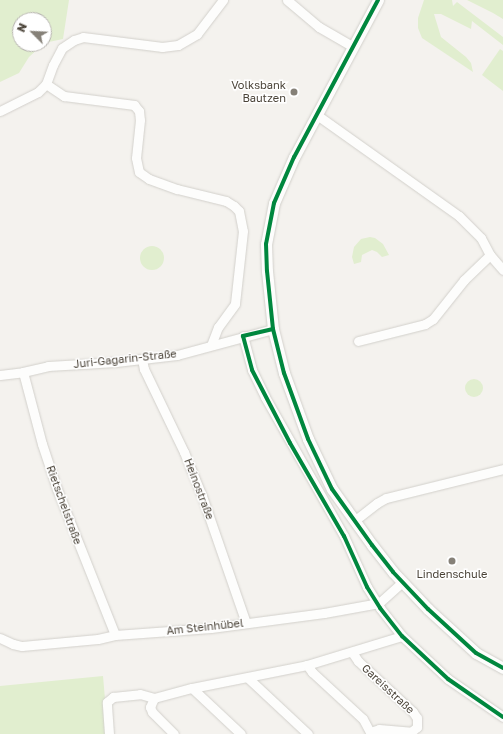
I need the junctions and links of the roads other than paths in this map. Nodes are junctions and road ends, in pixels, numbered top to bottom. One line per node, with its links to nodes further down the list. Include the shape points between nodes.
1 (222, 0): 5 (street, via 197,34 178,46 162,47 89,38 74,40 62,48)
2 (287, 0): 4 (street, via 319,26)
3 (378, 0): 4 (street)
4 (353, 46): 7 (street)
5 (46, 84): 6 (street, via 38,92); 13 (street, via 64,96 134,105 139,111 140,120 136,158 139,172 149,179 177,189 226,202 239,211 243,231 235,304 218,327)
6 (0, 111)
7 (317, 115): 8 (street, via 459,216 481,238); 10 (street, via 278,190 270,219 266,257)
8 (490, 255): 9 (street); 12 (street, via 464,280 433,319 424,324)
9 (503, 270)
10 (273, 329): 11 (street, Juri-Gagarin-Straße); 18 (street, via 284,373 308,439 332,489)
11 (243, 336): 13 (street, Juri-Gagarin-Straße); 20 (street, via 252,370 265,397 344,536 367,587)
12 (358, 341)
13 (212, 345): 14 (street, Juri-Gagarin-Straße, via 177,355)
14 (142, 360): 15 (street, Juri-Gagarin-Straße, via 48,366); 21 (street, Heinostraße, via 202,496)
15 (23, 372): 16 (street, Juri-Gagarin-Straße); 22 (street, Rietschelstraße, via 57,489)
16 (0, 375)
17 (503, 469): 18 (street, via 386,498)
18 (354, 521): 19 (street)
19 (402, 582): 20 (street); 27 (street, via 476,653)
20 (379, 603): 21 (street, Am Steinhübel); 23 (street, via 380,608)
21 (246, 623): 22 (street, Am Steinhübel)
22 (115, 635): 24 (street, Am Steinhübel, via 22,646)
23 (402, 636): 25 (street, Gareisstraße); 31 (street, via 448,679)
24 (0, 638)
25 (352, 652): 26 (street, Gareisstraße); 32 (street, Gareisstraße, via 358,661 417,718 417,727 412,732 380,729)
26 (307, 665): 28 (street, Gareisstraße); 32 (street, Gareisstraße, via 362,719)
27 (503, 668)
28 (248, 678): 29 (street, Gareisstraße); 36 (street)
29 (192, 688): 30 (street, Gareisstraße); 35 (street)
30 (154, 698): 33 (street, Gareisstraße, via 140,694 113,697 107,702); 34 (street, via 150,707 152,712)
31 (503, 717)
32 (367, 733)
33 (109, 734)
34 (174, 734)
35 (241, 734)
36 (308, 734)

